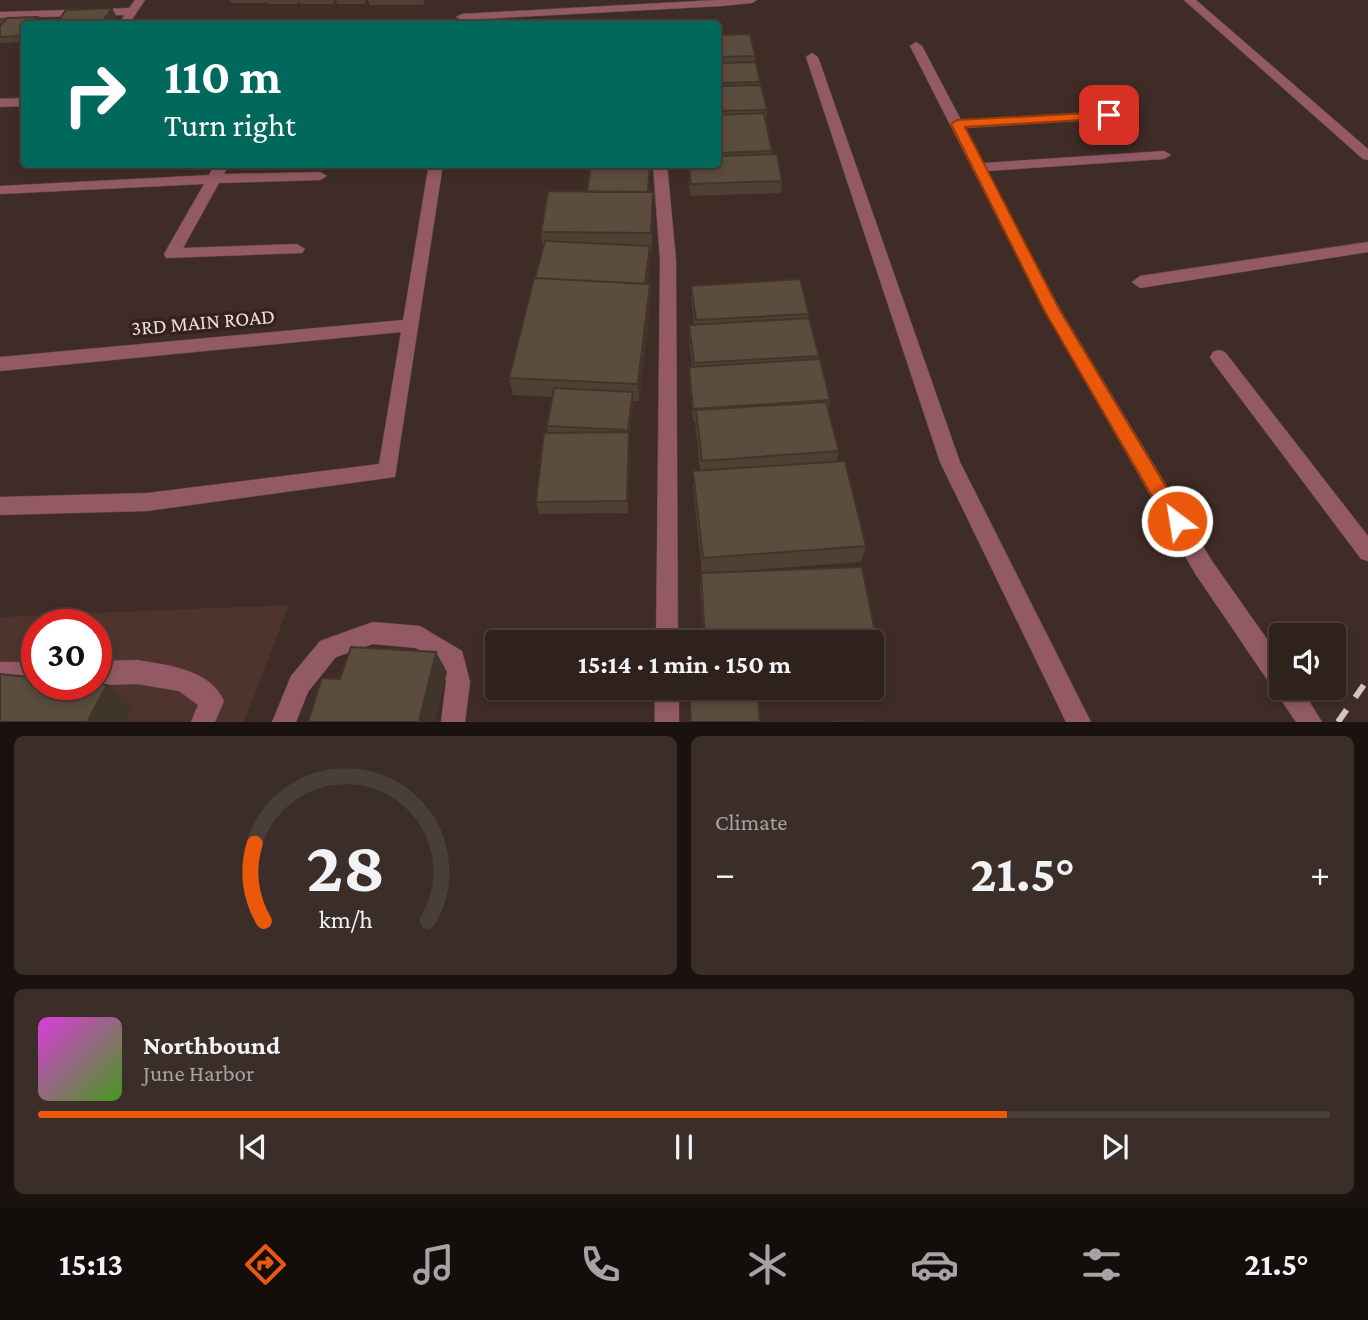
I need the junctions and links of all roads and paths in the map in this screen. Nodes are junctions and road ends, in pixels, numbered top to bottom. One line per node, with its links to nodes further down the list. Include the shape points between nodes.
1 (29, 0): 7 (street)
2 (140, 0): 6 (street)
3 (752, 0): 5 (street)
4 (1189, 0): 18 (street)
5 (722, 1): 9 (street)
6 (133, 11): 7 (street); 10 (street)
7 (16, 14): 8 (street)
8 (0, 15)
9 (462, 17)
10 (126, 21)
11 (916, 46): 16 (street)
12 (812, 57): 45 (street, via 950,462)
13 (21, 102): 14 (street)
14 (0, 103)
15 (1109, 115): 16 (street)
16 (957, 124): 19 (street)
17 (1164, 155): 19 (street)
18 (1368, 156)
19 (980, 167): 35 (street, via 1052,310 1204,568)
20 (220, 168): 24 (street)
21 (435, 168): 29 (street)
22 (660, 168): 34 (street, via 667,260)
23 (320, 176): 24 (street)
24 (214, 180): 25 (street); 27 (street, via 172,254)
25 (0, 190)
26 (1368, 247): 28 (street)
27 (297, 249)
28 (1140, 282)
29 (411, 325): 31 (street, 3RD MAIN ROAD); 32 (street, via 388,471 147,502)
30 (1219, 357): 33 (street)
31 (0, 364)
32 (0, 506)
33 (1368, 552)
34 (667, 630)
35 (1269, 663)
36 (112, 673): 41 (street, via 184,680 212,701)
37 (0, 674): 38 (street)
38 (21, 674)
39 (667, 700): 44 (street)
40 (1295, 700): 46 (street)
41 (203, 722)
42 (284, 722): 43 (street, via 299,684 328,649 373,633 420,637 454,659 458,682)
43 (453, 722)
44 (667, 722)
45 (1079, 722)
46 (1310, 722)

